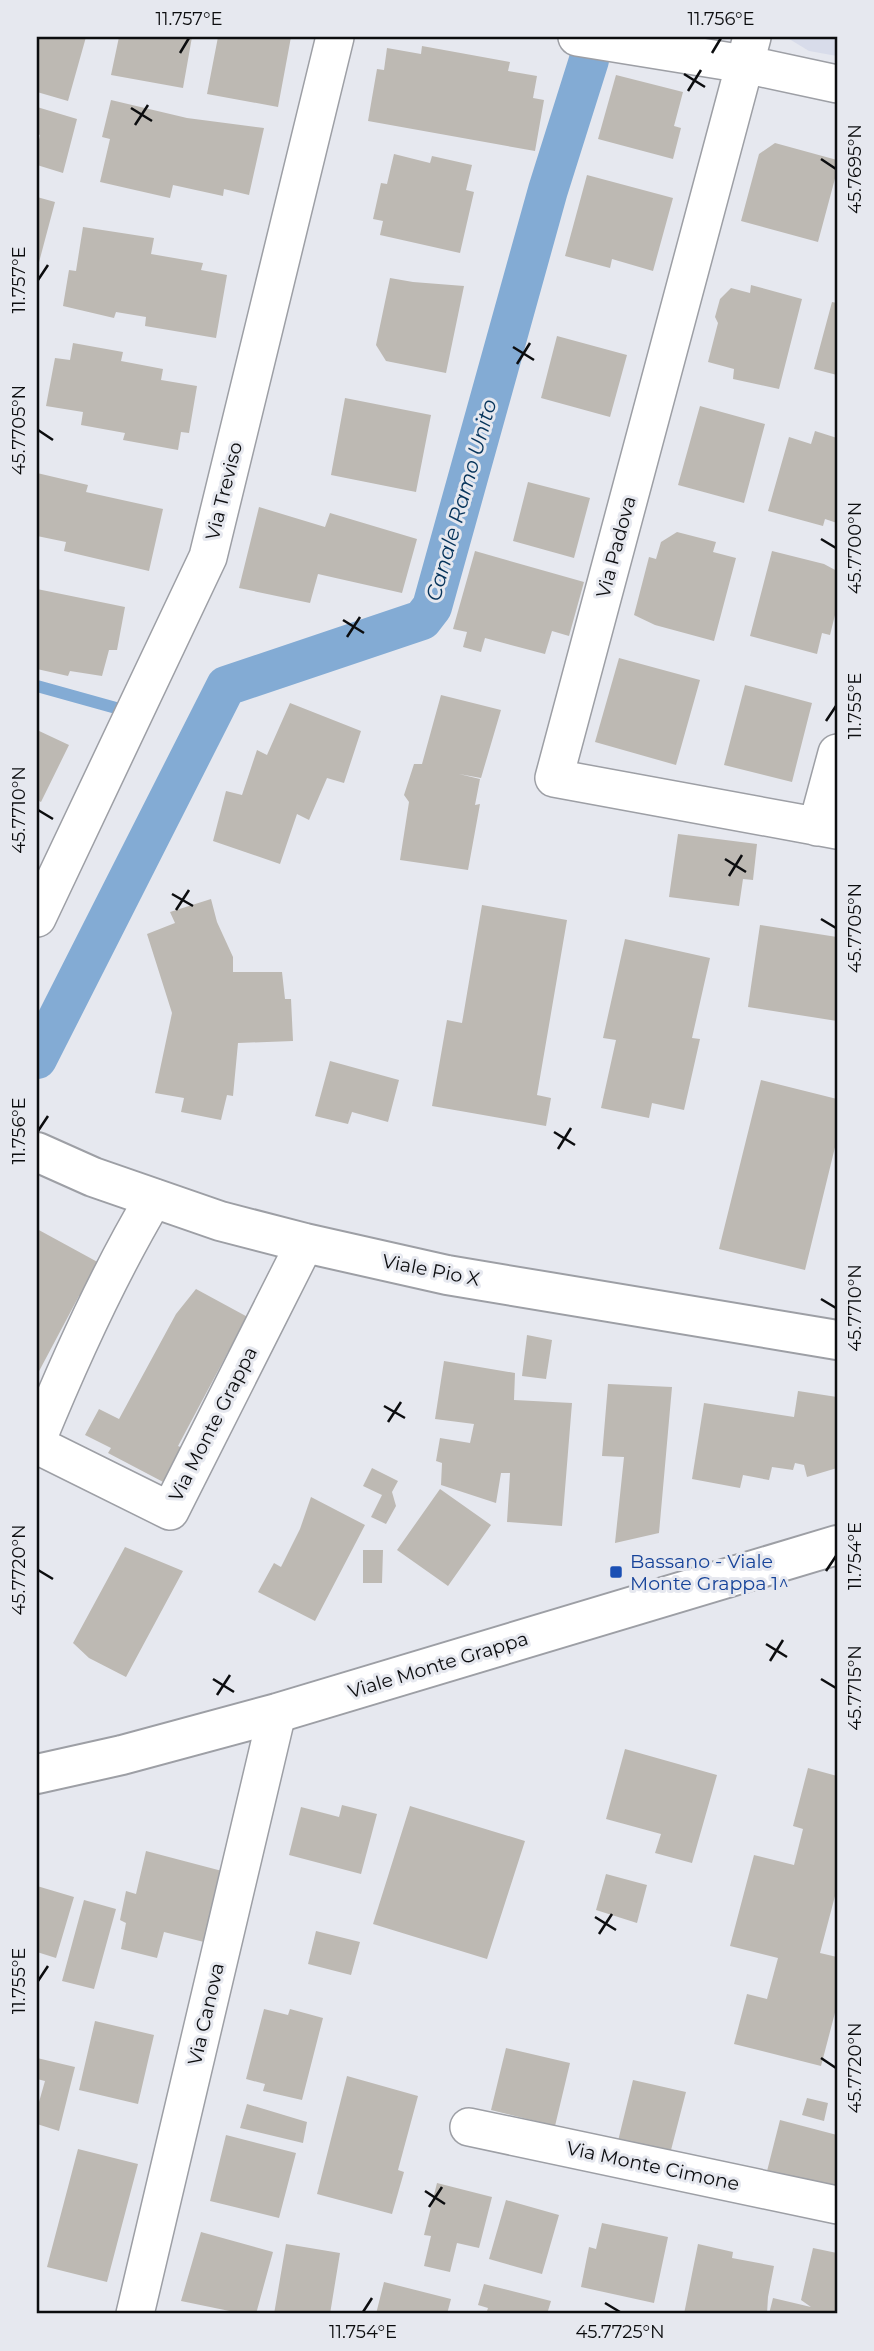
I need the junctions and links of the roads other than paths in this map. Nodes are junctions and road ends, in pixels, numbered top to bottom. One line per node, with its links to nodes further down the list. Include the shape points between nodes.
1 (335, 37): 7 (street, Via Treviso, via 208,557)
2 (577, 37): 3 (street)
3 (748, 50): 4 (street); 6 (street, Via Padova, via 554,778)
4 (837, 85)
5 (837, 752): 6 (street)
6 (827, 828)
7 (37, 918)
8 (37, 1152): 9 (street, Viale Pio X)
9 (154, 1198): 10 (street, Viale Pio X); 12 (street, via 63,1377)
10 (305, 1243): 11 (street, Viale Pio X, via 447,1275); 13 (street, Via Monte Grappa, via 170,1511)
11 (837, 1340)
12 (37, 1440)
13 (37, 1445)
14 (837, 1545): 15 (street, Viale Monte Grappa)
15 (277, 1713): 16 (street, Viale Monte Grappa); 19 (street, Via Canova)
16 (37, 1774)
17 (469, 2127): 18 (street, Via Monte Cimone)
18 (837, 2205)
19 (135, 2314)

